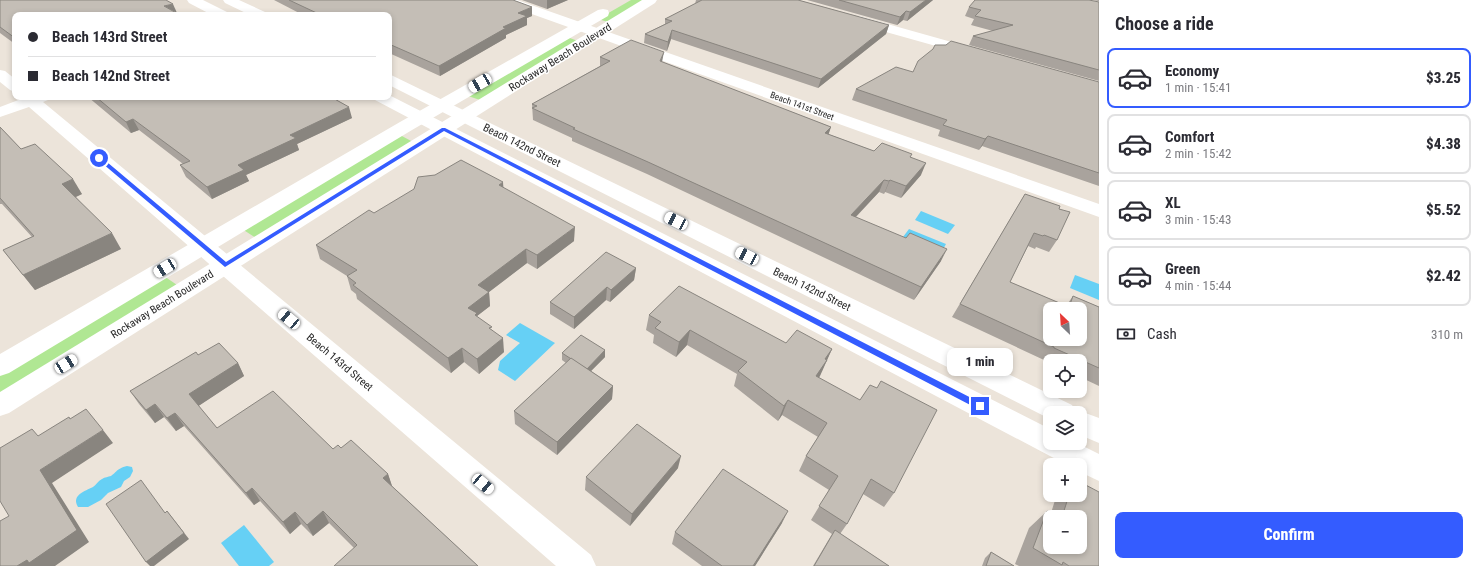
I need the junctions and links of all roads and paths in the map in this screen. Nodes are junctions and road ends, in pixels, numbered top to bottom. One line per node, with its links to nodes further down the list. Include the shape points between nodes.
1 (193, 0): 6 (street)
2 (228, 0): 7 (street)
3 (505, 0): 9 (street, Beach 141st Street)
4 (625, 0): 9 (street, Rockaway Beach Boulevard)
5 (651, 0): 10 (street, Rockaway Beach Boulevard)
6 (216, 12)
7 (254, 12)
8 (848, 17): 11 (street)
9 (579, 26): 10 (street, Beach 141st Street); 18 (street, Rockaway Beach Boulevard)
10 (598, 33): 20 (street, Rockaway Beach Boulevard); 23 (street, Beach 141st Street)
11 (985, 56)
12 (0, 74): 14 (street)
13 (392, 80): 18 (street, Beach 142nd Street)
14 (12, 84)
15 (29, 100): 19 (street)
16 (36, 100): 24 (street, Beach 143rd Street)
17 (388, 100): 21 (street, Beach 142nd Street)
18 (442, 105): 20 (street, Beach 142nd Street); 21 (street, Rockaway Beach Boulevard)
19 (0, 112)
20 (464, 116): 22 (street, Rockaway Beach Boulevard); 28 (street, Beach 142nd Street)
21 (421, 117): 22 (street, Beach 142nd Street); 24 (street, Rockaway Beach Boulevard)
22 (444, 129): 25 (street, Rockaway Beach Boulevard); 31 (street, Beach 142nd Street)
23 (1099, 211)
24 (202, 246): 25 (street, Beach 143rd Street); 26 (street, Rockaway Beach Boulevard)
25 (225, 265): 27 (street, Rockaway Beach Boulevard); 34 (street, Beach 143rd Street)
26 (0, 366)
27 (0, 405)
28 (1049, 406)
29 (1087, 425): 30 (street)
30 (1099, 431)
31 (1043, 439)
32 (1064, 450): 33 (street, Beach 142nd Street)
33 (1099, 468)
34 (580, 566)

